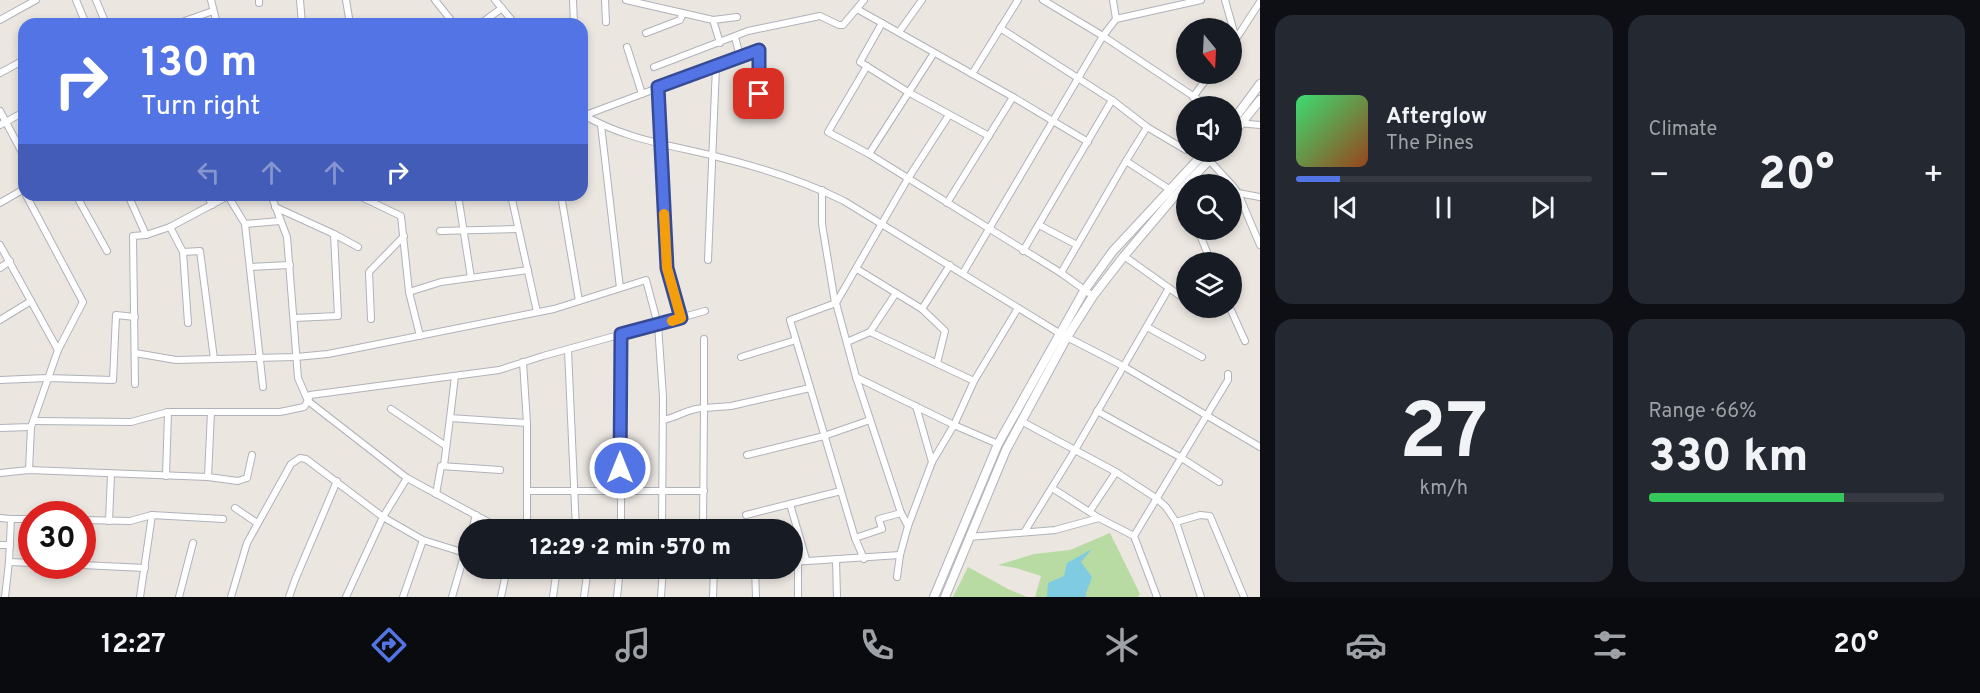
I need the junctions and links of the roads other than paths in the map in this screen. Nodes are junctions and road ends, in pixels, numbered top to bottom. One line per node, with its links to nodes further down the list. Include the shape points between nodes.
1 (76, 0): 25 (street)
2 (96, 0): 26 (street)
3 (211, 0): 22 (street)
4 (300, 0): 29 (street)
5 (346, 0): 30 (street)
6 (435, 0): 31 (street)
7 (495, 0): 20 (street)
8 (573, 0): 34 (street)
9 (604, 0): 39 (street)
10 (864, 0): 21 (street)
11 (922, 0): 43 (street)
12 (1018, 0): 41 (street)
13 (1043, 0): 45 (street)
14 (1113, 0): 36 (street)
15 (1201, 0): 36 (street)
16 (1225, 0): 35 (street)
17 (32, 1): 37 (street)
18 (631, 1): 23 (street)
19 (1260, 2): 42 (street)
20 (502, 8): 32 (street); 33 (street)
21 (857, 9): 40 (street); 46 (street, via 841,25 820,16)
22 (213, 11): 27 (street); 28 (street)
23 (683, 13): 38 (street); 44 (street, via 680,20)
24 (737, 17): 38 (street)
25 (84, 18)
26 (104, 18)
27 (193, 18)
28 (215, 18)
29 (302, 18)
30 (349, 18)
31 (449, 18)
32 (488, 18)
33 (510, 18)
34 (574, 18)
35 (1229, 18)
36 (1116, 19): 45 (street)
37 (0, 20)
38 (713, 20): 47 (street)
39 (606, 22)
40 (882, 23): 43 (street); 53 (street, via 860,62)
41 (1000, 28): 56 (street); 57 (street)
42 (1242, 30)
43 (899, 32): 49 (street)
44 (646, 33)
45 (1103, 36): 57 (street); 64 (street)
46 (735, 37): 47 (street); 50 (street)
47 (720, 43): 54 (street)
48 (627, 47): 62 (street)
49 (934, 53): 56 (street); 61 (street)
50 (740, 57): 52 (street); 63 (street, via 759,50)
51 (18, 63): 55 (street)
52 (716, 66): 60 (street); 88 (street)
53 (867, 66): 61 (street); 87 (street, via 828,132)
54 (654, 68)
55 (0, 73)
56 (972, 74): 66 (street)
57 (1078, 79): 68 (street); 76 (street)
58 (1202, 84): 65 (street)
59 (1260, 84): 69 (main road)
60 (658, 87): 62 (street); 84 (street)
61 (908, 92): 73 (street); 87 (street)
62 (642, 94): 71 (street)
63 (759, 94)
64 (1191, 96)
65 (1193, 96)
66 (1013, 97): 76 (street); 82 (street)
67 (1260, 99): 74 (main road)
68 (1112, 100): 81 (street); 83 (street)
69 (1242, 110)
70 (0, 111): 77 (street)
71 (588, 113)
72 (18, 115): 77 (street)
73 (949, 115): 82 (street); 93 (street)
74 (1242, 115)
75 (588, 118): 79 (street)
76 (1054, 121): 83 (street); 122 (street)
77 (3, 123): 86 (street)
78 (1242, 123): 80 (street)
79 (601, 125): 84 (street); 147 (street)
80 (1260, 125)
81 (1147, 127): 85 (street); 89 (street)
82 (989, 136): 113 (street)
83 (1088, 142): 119 (street)
84 (661, 144): 88 (street); 163 (street, via 667,268)
85 (1176, 144)
86 (18, 147)
87 (869, 154): 93 (street)
88 (712, 155): 95 (street, via 770,170); 136 (street)
89 (1126, 161): 94 (street); 129 (street)
90 (1198, 162): 94 (main road)
91 (1210, 162): 92 (street)
92 (1221, 174)
93 (907, 180): 113 (street); 118 (street)
94 (1169, 189): 149 (main road, via 1113,251)
95 (822, 190): 118 (street); 156 (street, via 822,224)
96 (18, 194): 111 (street)
97 (1242, 194): 99 (street)
98 (1176, 197): 135 (main road)
99 (1260, 197)
100 (29, 201): 178 (street, via 83,302)
101 (79, 201): 132 (street)
102 (131, 201): 126 (street)
103 (210, 201): 114 (street)
104 (219, 201): 114 (street)
105 (231, 201): 117 (street)
106 (273, 201): 115 (street)
107 (370, 201): 127 (street, via 401,216)
108 (459, 201): 123 (street)
109 (512, 201): 121 (street)
110 (562, 201): 155 (street)
111 (0, 202)
112 (1242, 202): 130 (street)
113 (947, 203): 122 (street)
114 (212, 205): 120 (street)
115 (275, 207): 116 (street); 125 (street)
116 (280, 221): 117 (street); 138 (street, via 287,237)
117 (245, 224): 140 (street)
118 (882, 224): 139 (street); 142 (street)
119 (1039, 225): 129 (street); 133 (street)
120 (170, 227): 126 (street); 134 (street)
121 (517, 229): 123 (street); 143 (street)
122 (988, 229): 133 (street); 144 (street)
123 (464, 230): 124 (street); 146 (street)
124 (440, 231)
125 (334, 234): 131 (street); 162 (street, via 338,316)
126 (146, 235): 161 (street, via 134,236)
127 (404, 236): 150 (street); 165 (street, via 369,272)
128 (0, 245): 137 (street)
129 (1077, 245): 145 (street)
130 (1260, 245)
131 (358, 247)
132 (108, 251)
133 (1023, 251): 145 (street)
134 (183, 252): 167 (street); 185 (street, via 200,251)
135 (1124, 256): 148 (street); 153 (main road)
136 (708, 260)
137 (9, 261): 141 (street); 154 (street)
138 (290, 265): 140 (street); 162 (street)
139 (950, 265): 144 (street); 158 (street)
140 (251, 267): 181 (street)
141 (0, 268)
142 (857, 269): 151 (street); 156 (street)
143 (528, 270): 146 (street); 160 (street)
144 (963, 273): 157 (street)
145 (1061, 273): 149 (street)
146 (471, 278): 150 (street)
147 (620, 288): 155 (street); 168 (street, via 646,280)
148 (1169, 288): 152 (street); 169 (street)
149 (1084, 291): 153 (street); 172 (main road)
150 (409, 292): 173 (street)
151 (896, 293): 158 (street); 170 (street)
152 (1176, 293)
153 (1093, 296): 172 (main road)
154 (31, 301): 166 (street); 178 (street)
155 (579, 301): 160 (street)
156 (836, 303): 175 (street, via 790,320); 177 (street)
157 (1018, 308): 172 (street); 194 (street)
158 (922, 309): 187 (street, via 945,331)
159 (705, 311): 163 (street)
160 (537, 312): 173 (street)
161 (135, 317): 180 (street); 192 (street, via 116,315 113,380)
162 (294, 318): 182 (street)
163 (681, 318): 168 (street)
164 (1235, 318): 176 (street)
165 (371, 319)
166 (0, 320)
167 (188, 323)
168 (658, 325): 171 (street); 207 (street)
169 (1148, 327): 184 (street); 188 (street)
170 (870, 332): 177 (street); 187 (street)
171 (621, 334): 179 (street); 237 (street)
172 (1063, 335): 188 (street); 209 (main road); 215 (main road)
173 (420, 336): 182 (street)
174 (704, 339): 200 (street)
175 (796, 340): 183 (street); 197 (street)
176 (1245, 341)
177 (847, 342): 191 (street)
178 (58, 350): 192 (street)
179 (568, 350): 186 (street); 236 (street)
180 (135, 353): 185 (street, via 176,360); 195 (street)
181 (258, 357): 182 (street); 185 (street); 196 (street)
182 (297, 357): 198 (street, via 298,378)
183 (741, 357)
184 (1202, 357)
185 (214, 358)
186 (523, 362): 190 (street); 210 (street)
187 (937, 363): 194 (street)
188 (1123, 366): 202 (street); 205 (street)
189 (1228, 374): 205 (street)
190 (455, 376): 198 (street, via 310,395); 206 (street)
191 (856, 377): 199 (street); 208 (street)
192 (47, 378): 193 (street); 211 (street)
193 (0, 380)
194 (974, 381): 212 (street)
195 (135, 384)
196 (263, 387)
197 (810, 388): 200 (street, via 731,406); 214 (street)
198 (308, 401): 204 (street, via 304,407 280,412); 231 (street)
199 (916, 406): 212 (street); 222 (street)
200 (704, 408): 207 (street); 239 (street)
201 (391, 410): 216 (street)
202 (1097, 411): 218 (street); 221 (street)
203 (168, 412): 204 (street); 211 (street, via 131,422); 229 (street)
204 (211, 412): 230 (street)
205 (1206, 414): 217 (street); 221 (street)
206 (450, 418): 210 (street); 216 (street)
207 (663, 420): 238 (street)
208 (870, 420): 214 (street); 246 (street)
209 (1022, 421): 218 (street); 270 (main road, via 993,477)
210 (527, 423): 235 (street)
211 (33, 424): 213 (street); 224 (street)
212 (954, 425): 215 (street); 222 (street)
213 (0, 429)
214 (824, 436): 220 (street); 240 (street)
215 (998, 444): 313 (main road)
216 (446, 446): 223 (street)
217 (1260, 447)
218 (1075, 450): 226 (street); 234 (street)
219 (252, 455): 230 (street, via 250,473 244,480)
220 (747, 455)
221 (1180, 457): 233 (street); 242 (street)
222 (932, 462): 267 (street)
223 (444, 465): 225 (street); 241 (street)
224 (29, 470): 227 (street); 228 (street)
225 (500, 470)
226 (1116, 472): 242 (street); 245 (street)
227 (0, 473)
228 (111, 474): 229 (street); 264 (street)
229 (166, 476): 230 (street)
230 (208, 477)
231 (407, 478): 241 (street); 250 (street)
232 (337, 481): 250 (street); 266 (street, via 306,459 296,459); 300 (street)
233 (1218, 482)
234 (1052, 489): 245 (street); 268 (street)
235 (527, 491): 236 (street); 258 (street)
236 (576, 491): 237 (street); 259 (street)
237 (620, 491): 238 (street); 260 (street)
238 (661, 491): 239 (street); 261 (street)
239 (704, 491): 262 (street)
240 (841, 491): 243 (street); 271 (street)
241 (436, 494): 248 (street)
242 (1156, 498): 265 (street); 269 (street)
243 (790, 504): 249 (street); 278 (street)
244 (235, 508): 266 (street)
245 (1090, 511): 252 (street)
246 (902, 513): 267 (street); 271 (street, via 879,519 882,529)
247 (152, 515): 255 (street); 264 (street); 285 (street)
248 (476, 515): 256 (street); 257 (street)
249 (746, 515)
250 (383, 517): 272 (street); 301 (street)
251 (0, 518): 253 (street)
252 (1099, 518): 268 (street, via 1055,530); 269 (street)
253 (11, 519): 254 (street); 274 (street)
254 (18, 519)
255 (223, 519)
256 (475, 519)
257 (483, 519)
258 (527, 519)
259 (576, 519)
260 (621, 519)
261 (662, 519)
262 (703, 519)
263 (96, 521): 264 (street)
264 (109, 521)
265 (1176, 522): 316 (street); 317 (street, via 1210,516)
266 (258, 523): 299 (street, via 247,543)
267 (908, 526): 277 (street)
268 (1025, 531): 270 (street)
269 (1134, 536): 315 (street)
270 (969, 537): 314 (main road)
271 (855, 538): 280 (street)
272 (423, 540): 276 (street); 302 (street)
273 (193, 543): 298 (street)
274 (10, 545): 275 (street); 282 (street)
275 (0, 546)
276 (458, 551)
277 (900, 555): 280 (street); 287 (street)
278 (806, 559): 279 (street); 281 (street)
279 (836, 559): 280 (street); 312 (street)
280 (864, 559)
281 (803, 560)
282 (9, 562): 283 (street); 296 (street)
283 (18, 562)
284 (96, 566): 285 (street)
285 (145, 568): 297 (street)
286 (458, 577): 303 (street)
287 (897, 577)
288 (505, 579): 304 (street)
289 (555, 579): 305 (street)
290 (586, 579): 306 (street)
291 (619, 579): 307 (street)
292 (662, 579): 308 (street)
293 (714, 579): 309 (street)
294 (755, 579): 310 (street)
295 (796, 579): 311 (street)
296 (5, 597)
297 (140, 597)
298 (179, 597)
299 (231, 597)
300 (289, 597)
301 (346, 597)
302 (403, 597)
303 (452, 597)
304 (501, 597)
305 (553, 597)
306 (584, 597)
307 (617, 597)
308 (661, 597)
309 (713, 597)
310 (756, 597)
311 (798, 597)
312 (837, 597)
313 (934, 597)
314 (945, 597)
315 (1157, 597)
316 (1201, 597)
317 (1244, 597)

